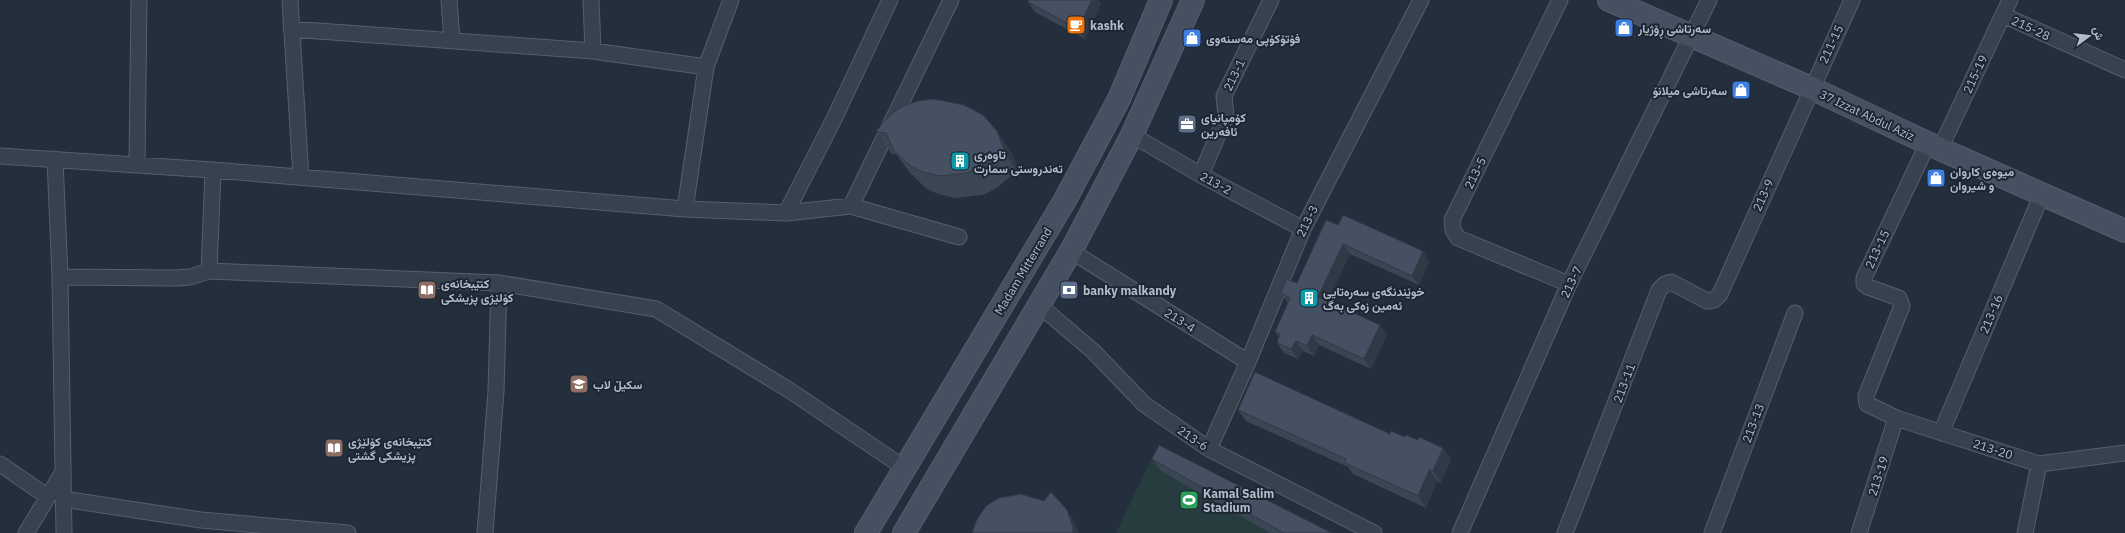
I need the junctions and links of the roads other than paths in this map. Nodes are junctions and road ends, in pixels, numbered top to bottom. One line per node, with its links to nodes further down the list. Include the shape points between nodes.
1 (139, 0): 29 (street)
2 (290, 0): 18 (street)
3 (449, 0): 20 (street)
4 (591, 0): 21 (street)
5 (731, 0): 22 (street)
6 (890, 0): 36 (street, via 834,119)
7 (951, 0): 34 (street)
8 (1160, 0): 56 (main road, Madam Mitterrand, via 1119,99 1065,200)
9 (1193, 0): 25 (main road)
10 (1271, 0): 31 (street, 213-1, via 1224,96 1226,116)
11 (1421, 0): 37 (street, 213-3)
12 (1560, 0): 44 (street, 213-5, via 1452,220 1453,230 1458,238)
13 (1609, 0): 19 (main road, 37 Izzat Abdul Aziz)
14 (1709, 0): 19 (street, 213-7)
15 (1852, 0): 24 (street, 211-15)
16 (2010, 0): 17 (street, 215-19)
17 (2003, 15): 23 (street, 215-28); 26 (street, 215-19)
18 (291, 29): 20 (street); 32 (street)
19 (1692, 36): 24 (main road, 37 Izzat Abdul Aziz); 44 (street, 213-7)
20 (452, 41): 21 (street)
21 (593, 51): 22 (street)
22 (706, 67): 35 (street)
23 (2125, 70)
24 (1811, 88): 26 (main road, 37 Izzat Abdul Aziz); 45 (street, 213-9, via 1720,294)
25 (1132, 135): 31 (street, 213-2); 40 (main road)
26 (1934, 146): 33 (main road, 37 Izzat Abdul Aziz); 49 (street, 213-15, via 1864,278 1864,284 1868,287 1898,298 1902,306 1866,396)
27 (0, 156): 28 (street)
28 (55, 159): 29 (street); 42 (street)
29 (137, 166): 30 (street)
30 (213, 170): 32 (street); 41 (street)
31 (1201, 175): 37 (street, 213-2)
32 (301, 177): 35 (street)
33 (2042, 194): 38 (main road, 37 Izzat Abdul Aziz); 51 (street, 213-16)
34 (851, 206): 36 (street); 39 (street)
35 (685, 209): 36 (street)
36 (786, 212)
37 (1302, 229): 48 (street, 213-3)
38 (2125, 231)
39 (959, 237)
40 (1072, 251): 46 (main road); 48 (street, 213-4)
41 (209, 271): 42 (street, via 177,278); 43 (street)
42 (60, 278): 57 (street)
43 (499, 283): 56 (street, via 656,309 789,390); 64 (street, via 496,391)
44 (1569, 284): 68 (street, 213-7)
45 (1714, 300): 69 (street, 213-11, via 1707,301 1671,282 1659,290)
46 (1040, 305): 52 (street, 213-6, via 1093,351 1144,404); 66 (main road)
47 (1795, 313): 70 (street, 213-13)
48 (1248, 362): 52 (street, 213-3)
49 (1867, 404): 50 (street, 213-20)
50 (1896, 418): 51 (street, 213-20); 71 (street, 213-19)
51 (1941, 433): 55 (street, 213-20)
52 (1209, 449): 67 (street, 213-6)
53 (2125, 453): 55 (street, 213-20)
54 (0, 464): 58 (street)
55 (2039, 464): 72 (street)
56 (906, 469): 65 (main road, Madam Mitterrand)
57 (63, 472): 58 (street); 59 (street)
58 (48, 497): 61 (street)
59 (63, 499): 60 (street); 62 (street)
60 (280, 530): 63 (street)
61 (26, 533)
62 (64, 533)
63 (348, 533)
64 (485, 533)
65 (866, 533)
66 (904, 533)
67 (1374, 533)
68 (1460, 533)
69 (1565, 533)
70 (1712, 533)
71 (1859, 533)
72 (2025, 533)

